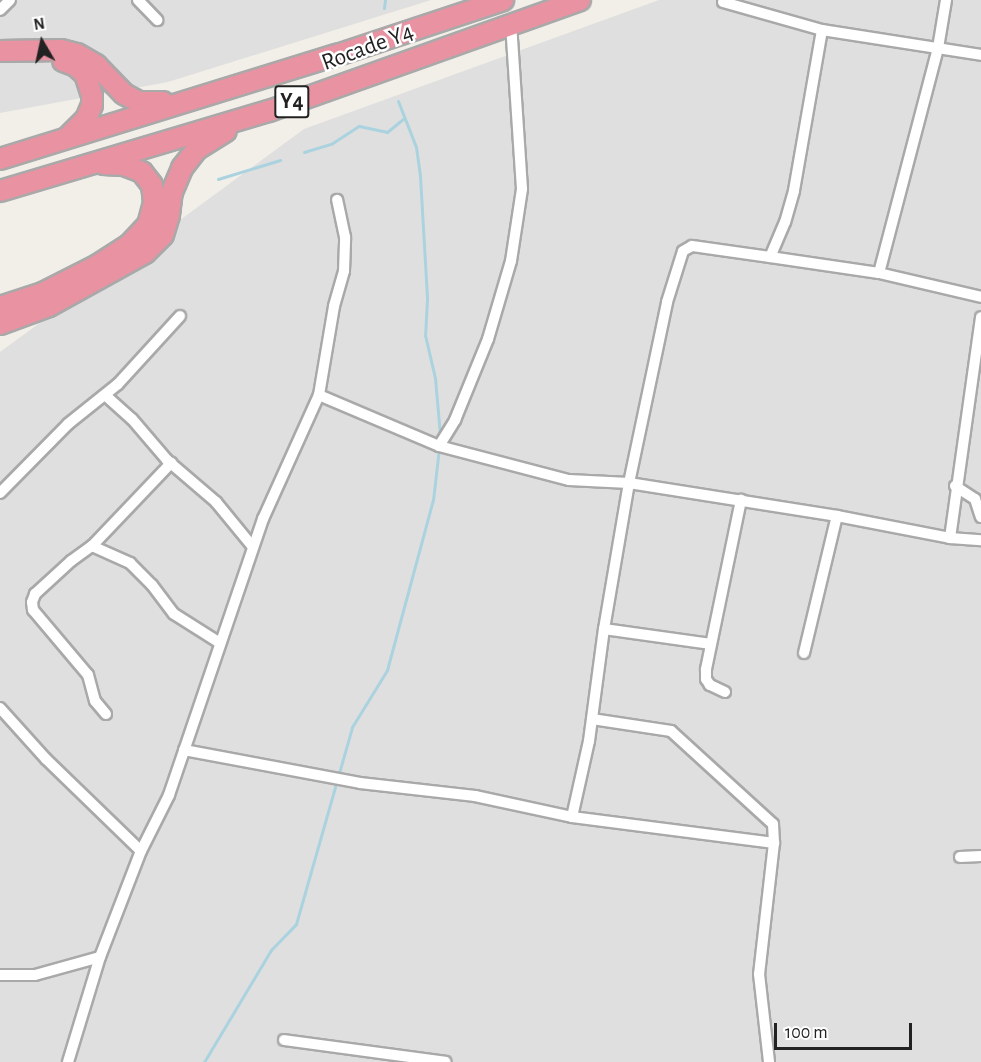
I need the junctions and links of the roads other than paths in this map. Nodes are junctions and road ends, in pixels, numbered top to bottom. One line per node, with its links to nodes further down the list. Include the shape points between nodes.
1 (10, 0): 7 (street)
2 (138, 0): 8 (street)
3 (503, 0): 15 (highway, Rocade Y4 / Y4)
4 (580, 0): 9 (highway, Rocade Y4 / Y4)
5 (946, 0): 11 (street)
6 (723, 2): 10 (street)
7 (0, 10)
8 (157, 20)
9 (511, 24): 16 (highway, Rocade Y4 / Y4); 31 (street, via 522,189 511,261 488,339)
10 (822, 30): 11 (street); 22 (street, via 794,191)
11 (938, 48): 13 (street); 23 (street)
12 (0, 51): 15 (highway, via 61,50 77,54 139,102 159,102)
13 (981, 55)
14 (0, 60): 17 (highway, via 61,60 84,74 90,84 92,105 86,118)
15 (244, 83): 17 (highway, Rocade Y4 / Y4)
16 (269, 111): 19 (highway, Rocade Y4 / Y4); 28 (highway, via 197,149 182,168 172,192 163,235 145,253 49,306)
17 (66, 139): 18 (highway, Rocade Y4 / Y4)
18 (0, 159)
19 (98, 163): 20 (highway, Rocade Y4 / Y4); 25 (highway, via 124,165 142,172 152,185 154,202 148,225 130,244 98,265 43,292)
20 (0, 191)
21 (337, 200): 30 (street, via 344,229 344,271)
22 (770, 257): 23 (street); 33 (street, via 692,246 683,251 667,302)
23 (879, 273): 24 (street)
24 (981, 297)
25 (0, 307)
26 (180, 316): 29 (street)
27 (981, 318): 34 (street)
28 (0, 324)
29 (105, 395): 32 (street); 35 (street, via 68,424)
30 (319, 396): 31 (street); 42 (street)
31 (439, 446): 33 (street, via 569,480)
32 (171, 463): 41 (street); 42 (street, via 216,502)
33 (629, 483): 36 (street); 43 (street)
34 (956, 486): 38 (street, via 975,499); 39 (street)
35 (0, 494)
36 (741, 500): 37 (street); 45 (street)
37 (837, 516): 39 (street); 46 (street)
38 (981, 517)
39 (950, 538): 40 (street)
40 (981, 540)
41 (93, 546): 44 (street, via 130,563 174,614); 49 (street, via 35,594 32,602 33,610 88,675 95,701)
42 (253, 547): 44 (street)
43 (604, 629): 45 (street); 50 (street)
44 (220, 643): 51 (street)
45 (711, 644): 47 (street, via 706,679 710,686)
46 (804, 653)
47 (725, 692)
48 (0, 708): 54 (street, via 46,759)
49 (106, 714)
50 (592, 719): 52 (street); 53 (street, via 671,730 770,819 775,829)
51 (184, 750): 52 (street, via 360,783 475,796); 54 (street, via 169,795)
52 (572, 817): 53 (street)
53 (774, 843): 62 (street, via 759,974)
54 (141, 851): 57 (street)
55 (981, 856): 56 (street)
56 (960, 857)
57 (100, 957): 58 (street, via 35,975); 60 (street)
58 (0, 975)
59 (284, 1040): 61 (street)
60 (68, 1062)
61 (446, 1062)
62 (769, 1062)

